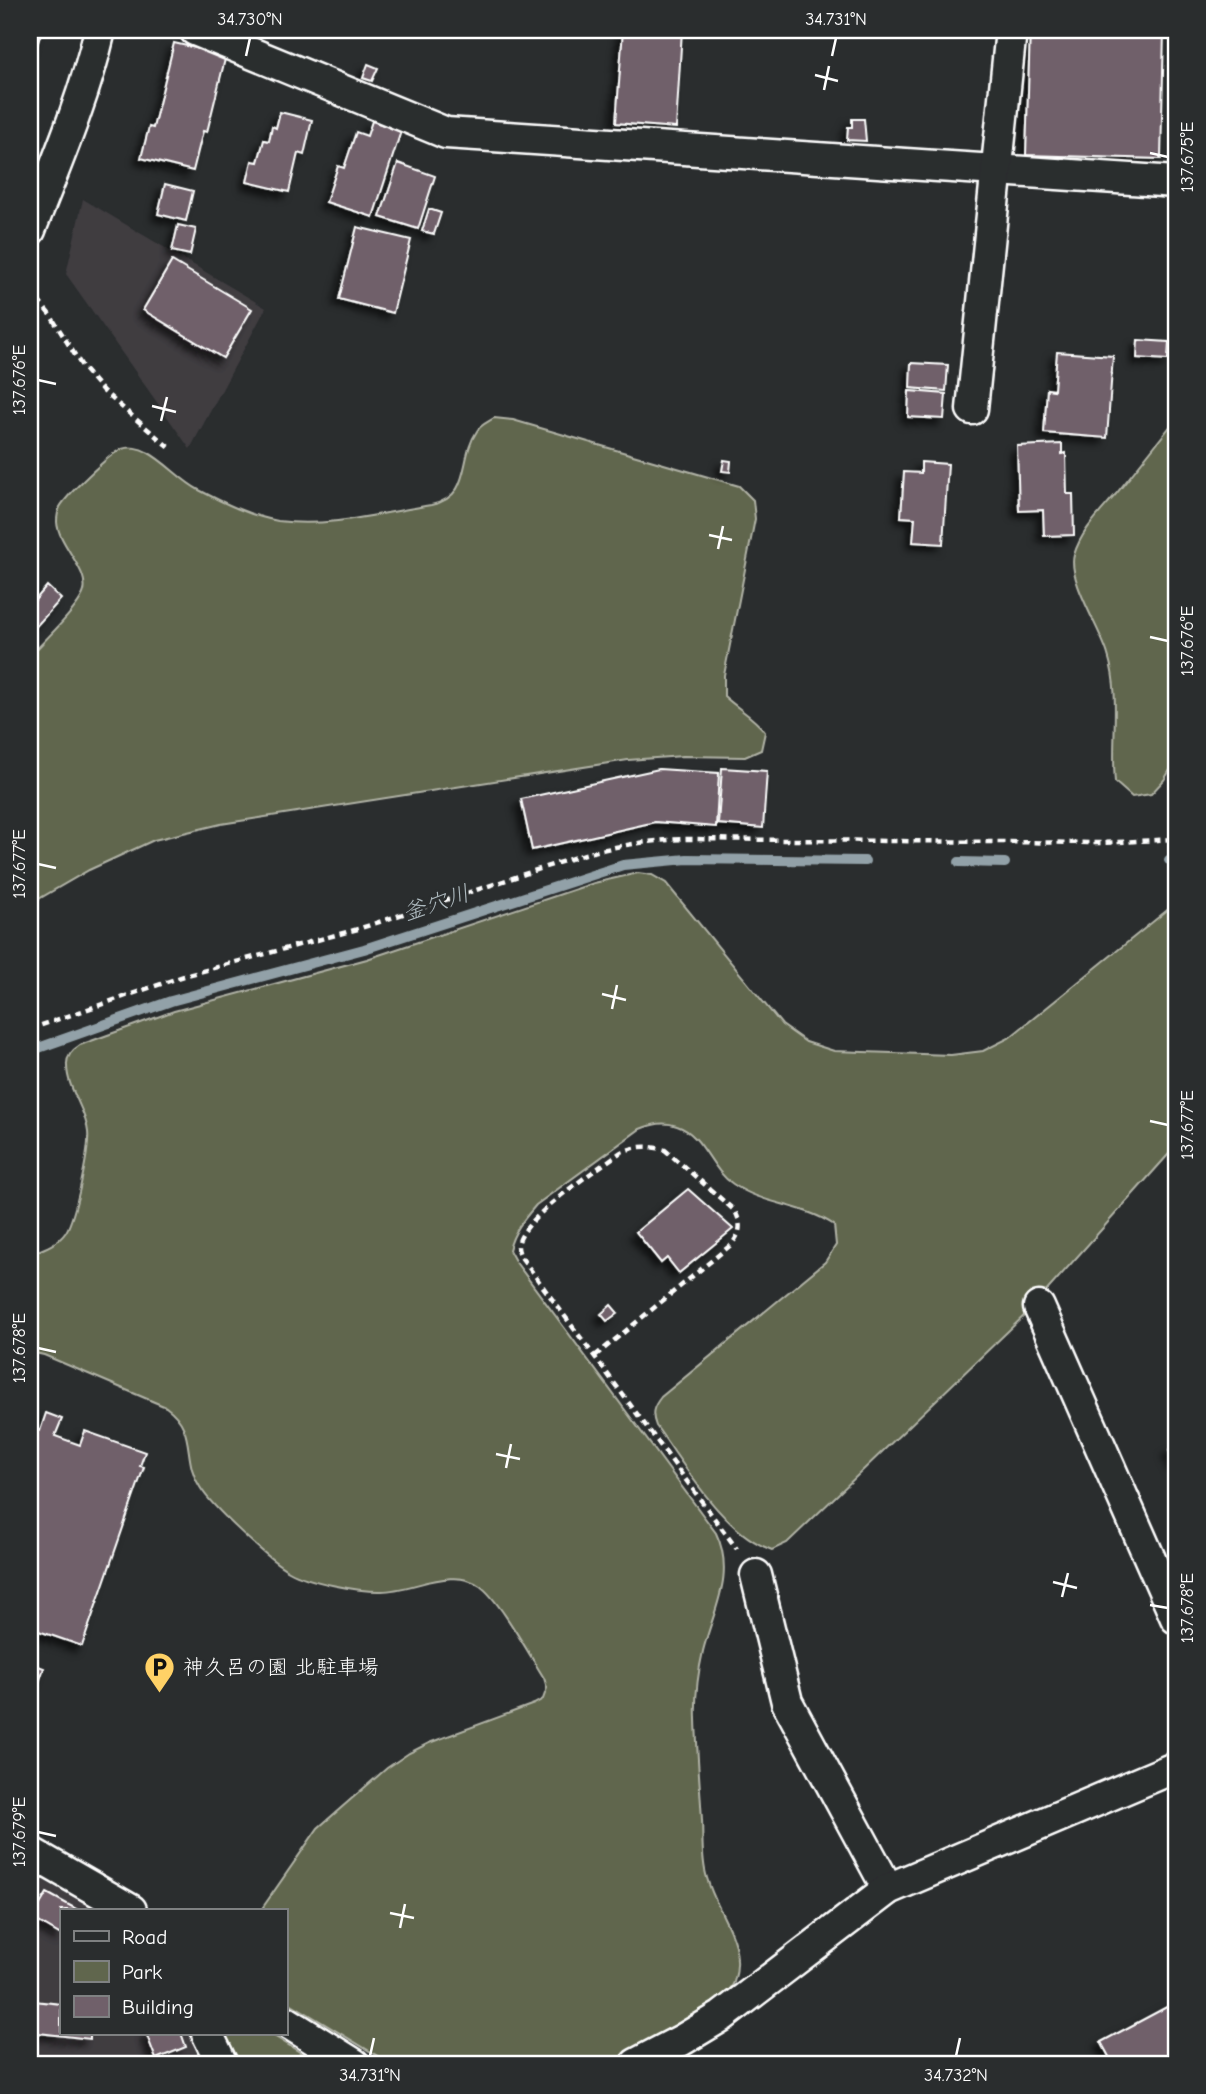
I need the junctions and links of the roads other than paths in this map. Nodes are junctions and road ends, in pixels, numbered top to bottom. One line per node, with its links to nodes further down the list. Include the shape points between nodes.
1 (100, 30): 6 (street, via 68,136)
2 (195, 30): 4 (street, via 446,132)
3 (1010, 30): 4 (street)
4 (996, 170): 5 (street); 7 (street)
5 (1176, 182)
6 (30, 230)
7 (972, 409)
8 (1039, 1307): 10 (street)
9 (757, 1574): 13 (street, via 787,1702)
10 (1176, 1618)
11 (1176, 1767): 13 (street)
12 (30, 1852): 14 (street)
13 (888, 1889): 19 (street, via 722,2016)
14 (129, 1909)
15 (287, 2022): 18 (street)
16 (208, 2035): 17 (street)
17 (222, 2064)
18 (354, 2064)
19 (636, 2064)

